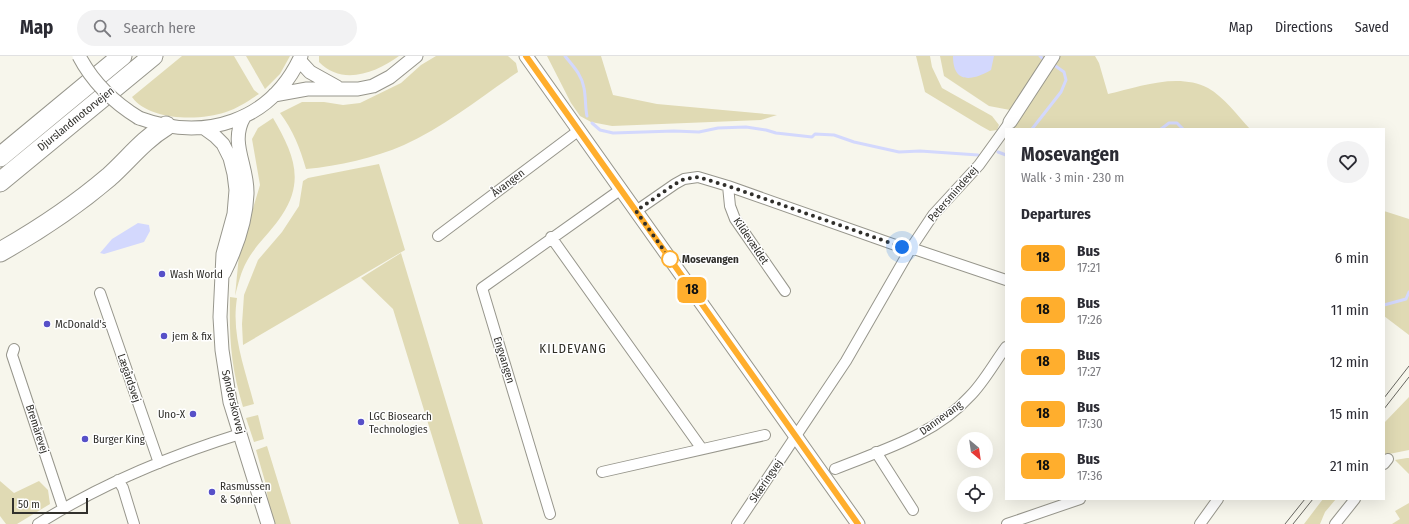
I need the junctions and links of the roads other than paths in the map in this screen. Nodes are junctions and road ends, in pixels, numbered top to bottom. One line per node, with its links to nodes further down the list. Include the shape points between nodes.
1 (79, 56): 12 (street, bridge, via 105,92 121,106 139,118)
2 (122, 56): 17 (highway, Djurslandmotorvejen)
3 (153, 56): 18 (highway, Djurslandmotorvejen)
4 (416, 56): 8 (street, via 390,77 373,86)
5 (526, 56): 16 (street)
6 (1052, 56): 11 (street, Petersmindevej)
7 (300, 58): 8 (street, via 310,72); 9 (street, via 284,85)
8 (343, 90): 9 (street, via 307,89)
9 (274, 95): 10 (street)
10 (244, 117): 13 (street); 26 (street, Sønderskovvej, via 237,137 246,178 246,201 233,255)
11 (1010, 122): 14 (street, Petersmindevej)
12 (166, 126): 13 (street); 25 (highway, via 150,136 109,177 80,200 37,231)
13 (204, 128): 26 (street, Sønderskovvej, via 222,144 230,158 234,174 234,214 223,254)
14 (1006, 128)
15 (1005, 129): 24 (street, Petersmindevej, via 979,165)
16 (578, 131): 20 (street); 22 (street, Åvangen)
17 (0, 157)
18 (0, 182)
19 (728, 186): 21 (street, via 698,177 684,179); 24 (street); 28 (street, Kildevældet, via 730,206 735,218)
20 (620, 190): 21 (street); 23 (street, Engvangen)
21 (636, 211): 34 (street)
22 (438, 236)
23 (551, 238): 35 (street); 46 (street, Engvangen, via 482,288)
24 (906, 248): 27 (street); 34 (street, Petersmindevej, via 846,361)
25 (0, 252)
26 (223, 277): 32 (street, Sønderskovvej, via 220,317 222,350 230,402)
27 (1005, 280)
28 (786, 291)
29 (100, 293): 37 (street, Lægårdsvej)
30 (1005, 348): 36 (street, Dannevang, via 970,397 944,419 915,437)
31 (14, 350): 44 (street, Bremårevej, via 12,355)
32 (240, 434): 37 (street); 49 (street, Sønderskovvej)
33 (765, 435): 35 (street)
34 (796, 437): 50 (street, Skæringvej); 51 (street)
35 (702, 448): 39 (street)
36 (876, 452): 38 (street, Dannevang); 45 (street)
37 (159, 463): 40 (street)
38 (835, 469)
39 (602, 472)
40 (118, 480): 44 (street); 48 (street)
41 (1077, 500): 52 (street)
42 (1217, 500): 53 (street)
43 (1354, 500): 54 (street)
44 (63, 508): 47 (street)
45 (914, 510)
46 (550, 514)
47 (38, 524)
48 (134, 524)
49 (268, 524)
50 (737, 524)
51 (858, 524)
52 (1007, 524)
53 (1200, 524)
54 (1335, 524)

